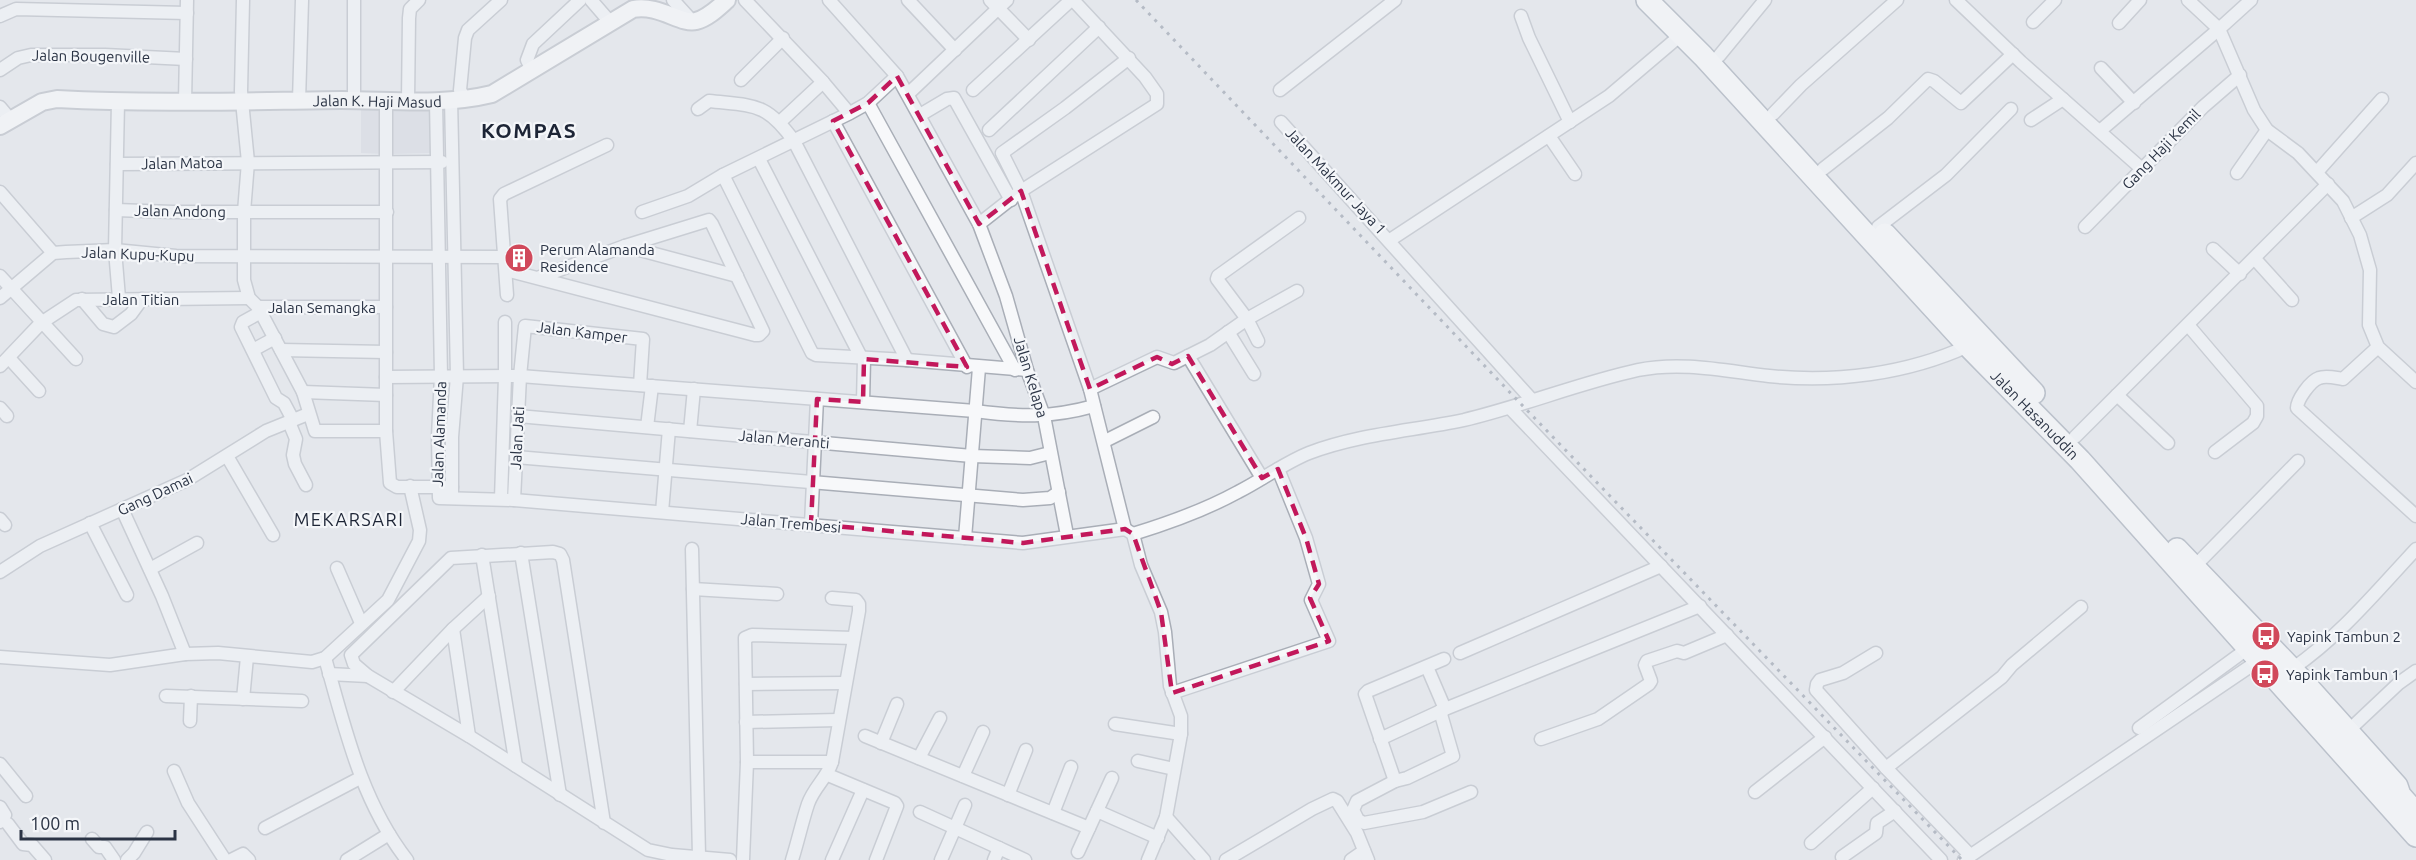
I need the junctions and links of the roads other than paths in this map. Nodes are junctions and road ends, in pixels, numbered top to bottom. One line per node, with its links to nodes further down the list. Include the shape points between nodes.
1 (243, 0): 61 (street)
2 (302, 0): 57 (street)
3 (354, 0): 54 (street)
4 (419, 0): 58 (street, via 410,9 409,18)
5 (501, 0): 56 (street, via 468,30 460,90)
6 (580, 0): 44 (street, via 533,44 527,60)
7 (591, 0): 28 (street)
8 (673, 0): 29 (street)
9 (727, 0): 29 (street)
10 (745, 0): 35 (street)
11 (829, 0): 46 (street, Jalan Kelapa)
12 (908, 0): 37 (street)
13 (1072, 0): 32 (street); 36 (street)
14 (1395, 0): 50 (street)
15 (1647, 0): 34 (highway, Jalan Hasanuddin)
16 (1665, 0): 39 (highway, Jalan Hasanuddin)
17 (1766, 0): 39 (street)
18 (1897, 0): 67 (street)
19 (1956, 0): 38 (street)
20 (2055, 0): 30 (street)
21 (2140, 0): 31 (street)
22 (2188, 0): 33 (street)
23 (2251, 0): 33 (street)
24 (998, 3): 36 (street); 37 (street)
25 (187, 6): 26 (street, via 16,9); 41 (street)
26 (0, 16)
27 (1521, 16): 74 (street)
28 (610, 22): 29 (street, Jalan K. Haji Masud, via 633,9 647,7); 44 (street, Jalan K. Haji Masud)
29 (693, 22)
30 (2033, 22)
31 (2119, 23)
32 (1099, 27): 40 (street); 75 (street)
33 (2219, 30): 45 (street); 62 (street)
34 (1682, 34): 74 (street, via 1609,96); 139 (highway, Jalan Hasanuddin)
35 (783, 38): 47 (street); 48 (street)
36 (1029, 40): 49 (street)
37 (955, 50): 51 (street)
38 (2013, 54): 52 (street); 88 (street, via 1961,103 1928,79 1888,118)
39 (1719, 56): 67 (highway, Jalan Hasanuddin)
40 (1129, 58): 95 (street, via 1002,153); 95 (street, via 1157,94 1157,104)
41 (186, 59): 43 (street, Jalan Bougenville, via 31,55); 60 (street)
42 (2101, 68): 62 (street)
43 (0, 70)
44 (532, 70): 56 (street, Jalan K. Haji Masud, via 492,94)
45 (2240, 75): 77 (street, via 2253,110); 89 (street, Gang Haji Kemil)
46 (897, 76): 51 (street, Jalan Kelapa); 63 (street)
47 (741, 80)
48 (823, 82): 66 (street); 72 (street)
49 (973, 90)
50 (1280, 90)
51 (908, 94): 68 (street, Jalan Kelapa)
52 (2063, 99): 70 (street); 76 (street)
53 (2382, 99): 90 (street)
54 (354, 100): 55 (street, Jalan K. Haji Masud); 57 (street, Jalan K. Haji Masud)
55 (386, 100): 58 (street, Jalan K. Haji Masud); 83 (street)
56 (450, 100): 58 (street, Jalan K. Haji Masud); 84 (street, Jalan Alamanda); 85 (street, Jalan Alamanda)
57 (299, 101): 61 (street, Jalan K. Haji Masud)
58 (408, 101)
59 (118, 102): 60 (street, Jalan K. Haji Masud); 69 (street, Jalan K. Haji Masud, via 57,99); 87 (street)
60 (185, 102): 61 (street, Jalan K. Haji Masud)
61 (242, 102): 82 (street)
62 (2134, 103): 76 (street)
63 (868, 104): 71 (street); 150 (street)
64 (698, 109): 72 (street, via 710,101 754,106)
65 (2011, 110): 105 (street, via 1946,175)
66 (849, 113)
67 (1773, 114): 88 (highway, Jalan Hasanuddin)
68 (920, 115): 97 (street, via 954,98); 104 (street, Jalan Kelapa)
69 (3, 117)
70 (2031, 120)
71 (833, 121): 79 (street); 149 (street)
72 (780, 122): 79 (street)
73 (1281, 122): 107 (street, Jalan Makmur Jaya 1)
74 (1570, 122): 78 (street)
75 (989, 130)
76 (2101, 130): 89 (street)
77 (2267, 130): 90 (street); 91 (street)
78 (1549, 136): 92 (street); 107 (street)
79 (794, 141): 81 (street); 147 (street)
80 (607, 145): 117 (street, via 504,194 500,205)
81 (759, 159): 93 (street); 146 (street)
82 (248, 162): 83 (street, Jalan Matoa); 87 (street, Jalan Matoa); 99 (street)
83 (387, 162): 84 (street, Jalan Matoa); 100 (street)
84 (436, 162): 85 (street, Jalan Matoa); 114 (street, Jalan Alamanda)
85 (453, 162): 115 (street, Jalan Alamanda)
86 (2416, 163): 103 (street, via 2386,195)
87 (117, 164): 98 (street)
88 (1823, 169): 105 (highway, Jalan Hasanuddin)
89 (2142, 169): 106 (street, Gang Haji Kemil)
90 (2317, 172): 94 (street)
91 (2237, 173)
92 (1575, 174)
93 (723, 175): 101 (street, via 688,196); 146 (street, via 812,353)
94 (2328, 184): 103 (street); 116 (street)
95 (1021, 191): 97 (street); 160 (street)
96 (0, 192): 111 (street)
97 (1011, 200): 104 (street)
98 (116, 210): 99 (street, Jalan Andong); 110 (street)
99 (244, 212): 100 (street, Jalan Andong); 112 (street)
100 (387, 212): 113 (street)
101 (642, 212)
102 (1299, 218): 132 (street, via 1218,276)
103 (2351, 218): 140 (street, via 2370,270 2369,325)
104 (980, 224): 150 (street, Jalan Kelapa, via 1006,296)
105 (1878, 227): 182 (highway, Jalan Hasanuddin)
106 (2085, 227)
107 (1390, 240): 166 (street, Jalan Makmur Jaya 1)
108 (625, 246): 120 (street); 120 (street, via 709,220); 121 (street)
109 (2213, 249): 118 (street)
110 (115, 250): 111 (street, Jalan Kupu-Kupu); 112 (street, Jalan Kupu-Kupu, via 176,256); 126 (street)
111 (53, 253): 122 (street)
112 (243, 256): 113 (street, Jalan Kupu-Kupu); 130 (street, via 244,280)
113 (387, 256): 114 (street, Jalan Kupu-Kupu); 131 (street)
114 (438, 257): 115 (street, Jalan Kupu-Kupu); 152 (street, Jalan Alamanda)
115 (453, 257): 117 (street, Jalan Kupu-Kupu); 153 (street, Jalan Alamanda)
116 (2255, 259): 118 (street); 129 (street)
117 (505, 263): 121 (street, Jalan Kupu-Kupu); 124 (street)
118 (2240, 274): 135 (street)
119 (0, 276): 122 (street)
120 (737, 276): 121 (street, Jalan Kupu-Kupu, via 763,328 761,334 593,294)
121 (540, 277)
122 (11, 288): 125 (street); 134 (street)
123 (1297, 291): 132 (street)
124 (507, 295)
125 (0, 298)
126 (119, 298): 127 (street, Jalan Titian); 128 (street, Jalan Titian)
127 (82, 299): 128 (street, via 103,324 114,327); 134 (street, Jalan Titian)
128 (142, 299): 130 (street, Jalan Titian)
129 (2292, 300)
130 (256, 306): 131 (street, Jalan Semangka); 137 (street); 141 (street, via 242,325)
131 (386, 307): 143 (street)
132 (1247, 318): 136 (street); 138 (street)
133 (505, 322): 156 (street, Jalan Jati)
134 (41, 323): 145 (street); 148 (street, Jalan Titian)
135 (2188, 325): 164 (street); 186 (street, via 2257,405 2253,423)
136 (1228, 332): 144 (street); 151 (street)
137 (275, 338): 141 (street); 142 (street)
138 (1258, 341)
139 (1968, 346): 166 (street, Jalan Trembesi, via 1932,361 1839,377 1788,378 1669,366 1596,380); 236 (highway, Jalan Hasanuddin, via 2080,460)
140 (2378, 347): 157 (street); 205 (street, via 2343,379 2315,380 2297,408)
141 (253, 350): 175 (street)
142 (281, 350): 143 (street); 162 (street)
143 (386, 352): 155 (street)
144 (1188, 356): 160 (street, via 1174,363 1157,357); 194 (street)
145 (76, 359)
146 (863, 359): 147 (street); 167 (street)
147 (907, 360): 149 (street)
148 (4, 362): 161 (street)
149 (973, 367): 150 (street); 170 (street)
150 (1021, 370): 173 (street, Jalan Kelapa)
151 (1254, 374)
152 (441, 376): 153 (street); 155 (street); 180 (street, Jalan Alamanda)
153 (457, 376): 156 (street); 181 (street, Jalan Alamanda)
154 (520, 376): 156 (street); 158 (street); 158 (street, Jalan Kamper, via 525,326 644,339); 172 (street, Jalan Jati)
155 (386, 377): 163 (street)
156 (506, 377): 202 (street, Jalan Jati)
157 (2416, 382)
158 (646, 386): 159 (street); 176 (street)
159 (694, 389): 165 (street); 179 (street)
160 (1090, 389): 168 (street)
161 (39, 390)
162 (303, 392): 163 (street); 171 (street)
163 (386, 395): 178 (street)
164 (2117, 395): 182 (street); 185 (street)
165 (818, 399): 167 (street); 184 (street)
166 (1532, 400): 169 (street, Jalan Trembesi)
167 (863, 402): 170 (street)
168 (1094, 406): 173 (street); 183 (street)
169 (1510, 408): 192 (street, Jalan Trembesi, via 1365,436 1307,454); 217 (street)
170 (975, 411): 173 (street); 189 (street)
171 (308, 414): 175 (street, Gang Damai); 178 (street, via 315,431)
172 (518, 416): 176 (street, Jalan Meranti); 190 (street, Jalan Jati)
173 (1044, 416): 187 (street, Jalan Kelapa)
174 (1153, 417): 183 (street)
175 (291, 421): 188 (street, Gang Damai, via 266,431); 196 (street, via 296,439 295,464)
176 (647, 427): 177 (street, Jalan Meranti)
177 (669, 429): 179 (street, Jalan Meranti); 193 (street)
178 (386, 431): 197 (street, via 392,485)
179 (690, 431): 184 (street, Jalan Meranti)
180 (438, 436): 181 (street); 198 (street, Jalan Alamanda)
181 (452, 437): 200 (street, Jalan Alamanda)
182 (2075, 437): 218 (highway, Jalan Hasanuddin)
183 (1105, 441): 208 (street)
184 (816, 442): 189 (street, Jalan Meranti); 195 (street)
185 (2168, 443)
186 (2215, 452)
187 (1050, 453): 189 (street, Jalan Meranti, via 1030,458); 199 (street, Jalan Kelapa)
188 (227, 456): 203 (street, Gang Damai, via 187,480); 209 (street)
189 (972, 456): 201 (street)
190 (516, 457): 193 (street); 202 (street, Jalan Jati)
191 (2298, 461): 218 (street)
192 (1278, 469): 194 (street, Jalan Trembesi); 249 (street, via 1306,538 1319,584 1311,600 1329,641)
193 (664, 471): 195 (street); 204 (street)
194 (1262, 478): 208 (street, Jalan Trembesi, via 1172,522)
195 (814, 482): 201 (street); 207 (street)
196 (306, 485)
197 (410, 486): 198 (street, Jalan Trembesi); 229 (street, via 420,530 418,541 388,600)
198 (437, 486): 200 (street, Jalan Trembesi)
199 (1059, 492): 201 (street, via 1037,500); 210 (street, Jalan Kelapa)
200 (452, 493): 202 (street, Jalan Trembesi)
201 (969, 495): 211 (street)
202 (507, 500): 204 (street, Jalan Trembesi)
203 (122, 509): 206 (street, Gang Damai); 220 (street)
204 (662, 512): 207 (street, Jalan Trembesi)
205 (2416, 516)
206 (90, 524): 221 (street, Gang Damai, via 40,546); 224 (street)
207 (811, 524): 211 (street, Jalan Trembesi)
208 (1129, 531): 210 (street, Jalan Trembesi); 249 (street, via 1161,612)
209 (273, 535)
210 (1067, 535): 211 (street, Jalan Trembesi, via 1023,543)
211 (965, 538)
212 (197, 543): 220 (street)
213 (692, 549): 222 (street)
214 (2416, 549): 242 (street, via 2342,630)
215 (521, 553): 216 (street); 291 (street); 303 (street, via 553,552 563,560)
216 (482, 555): 225 (street); 245 (street, via 448,560 351,655 354,664)
217 (1661, 566): 227 (street); 234 (street)
218 (2194, 567): 242 (highway, Jalan Hasanuddin)
219 (337, 568): 229 (street)
220 (150, 569): 235 (street)
221 (0, 572)
222 (693, 590): 223 (street); 315 (street)
223 (777, 594)
224 (126, 595)
225 (489, 596): 230 (street); 277 (street)
226 (832, 598): 232 (street, via 856,600 859,604)
227 (1700, 606): 231 (street); 255 (street)
228 (2082, 607): 279 (street, via 2012,664 2002,677)
229 (361, 623): 239 (street)
230 (453, 629): 248 (street); 265 (street)
231 (1727, 635): 267 (street); 269 (street, via 1684,653 1677,651 1647,661 1649,684 1598,719)
232 (853, 638): 246 (street); 247 (street, via 747,636)
233 (1876, 652): 279 (street, via 1843,673 1820,680 1816,690)
234 (1460, 653)
235 (185, 654): 237 (street, via 110,665); 238 (street)
236 (2253, 655): 261 (street); 309 (highway, Jalan Hasanuddin); 318 (street)
237 (0, 657)
238 (247, 657): 239 (street, via 312,662); 252 (street)
239 (325, 658): 244 (street)
240 (1444, 660): 241 (street)
241 (1427, 667): 255 (street); 268 (street, via 1367,692 1365,698)
242 (2292, 669): 263 (highway, Jalan Hasanuddin)
243 (2416, 671): 263 (street)
244 (330, 674): 245 (street); 285 (street)
245 (368, 676): 248 (street)
246 (845, 683): 247 (street); 257 (street)
247 (746, 684): 259 (street)
248 (393, 692): 265 (street)
249 (1172, 693): 264 (street, via 1181,716)
250 (166, 696): 251 (street)
251 (191, 696): 252 (street); 258 (street)
252 (243, 699): 253 (street)
253 (302, 701)
254 (897, 704): 270 (street)
255 (1443, 710): 268 (street); 286 (street, via 1453,756)
256 (940, 718): 272 (street)
257 (838, 720): 259 (street); 275 (street)
258 (190, 721)
259 (746, 722): 274 (street)
260 (1115, 724): 264 (street)
261 (2139, 728)
262 (983, 732): 283 (street)
263 (2347, 732): 296 (highway, Jalan Hasanuddin)
264 (1181, 734): 280 (street)
265 (469, 736): 277 (street)
266 (865, 736): 270 (street)
267 (1825, 737): 287 (street); 290 (street)
268 (1380, 740): 286 (street)
269 (1541, 740)
270 (881, 743): 272 (street)
271 (1026, 750): 292 (street)
272 (919, 758): 283 (street)
273 (1138, 760): 280 (street)
274 (747, 762): 275 (street); 328 (street)
275 (831, 762): 282 (street)
276 (0, 764): 293 (street)
277 (516, 766): 291 (street)
278 (1071, 767): 300 (street)
279 (1886, 768): 318 (street)
280 (1174, 769): 301 (street)
281 (174, 771): 322 (street, via 188,803)
282 (828, 775): 288 (street); 329 (street, via 808,803)
283 (963, 776): 292 (street)
284 (1112, 777): 297 (street)
285 (360, 778): 304 (street); 308 (street)
286 (1395, 782): 289 (street, via 1357,801 1353,810 1358,820 1364,823 1423,812)
287 (1873, 788): 298 (street); 312 (street)
288 (863, 790): 330 (street); 331 (street, via 897,806)
289 (1471, 792)
290 (1755, 792)
291 (560, 795): 303 (street)
292 (1008, 795): 300 (street)
293 (26, 796)
294 (965, 805): 306 (street)
295 (0, 807): 302 (street)
296 (2414, 809)
297 (1097, 811): 305 (street); 310 (street)
298 (1895, 811): 317 (street, via 1877,822 1873,836); 338 (street)
299 (920, 812): 306 (street)
300 (1053, 813): 305 (street)
301 (1166, 817): 310 (street); 335 (street)
302 (4, 823): 319 (street)
303 (604, 823): 315 (street, via 648,850)
304 (265, 828)
305 (1089, 828): 313 (street)
306 (955, 829): 314 (street); 332 (street)
307 (147, 832): 321 (street)
308 (389, 834): 325 (street); 326 (street)
309 (2416, 836)
310 (1158, 838): 334 (street)
311 (92, 839): 320 (street, via 99,847 105,847)
312 (1811, 843)
313 (1078, 852)
314 (996, 854): 333 (street)
315 (699, 856): 327 (street)
316 (1366, 856): 336 (street, via 1357,833 1333,799); 337 (street)
317 (1842, 857)
318 (1967, 857)
319 (45, 860)
320 (114, 860)
321 (127, 860)
322 (225, 860)
323 (231, 860): 324 (street, via 243,854)
324 (249, 860)
325 (347, 860)
326 (407, 860)
327 (730, 860)
328 (743, 860)
329 (792, 860)
330 (832, 860)
331 (876, 860)
332 (941, 860)
333 (1025, 860)
334 (1148, 860)
335 (1204, 860)
336 (1226, 860)
337 (1351, 860)
338 (1941, 860)

